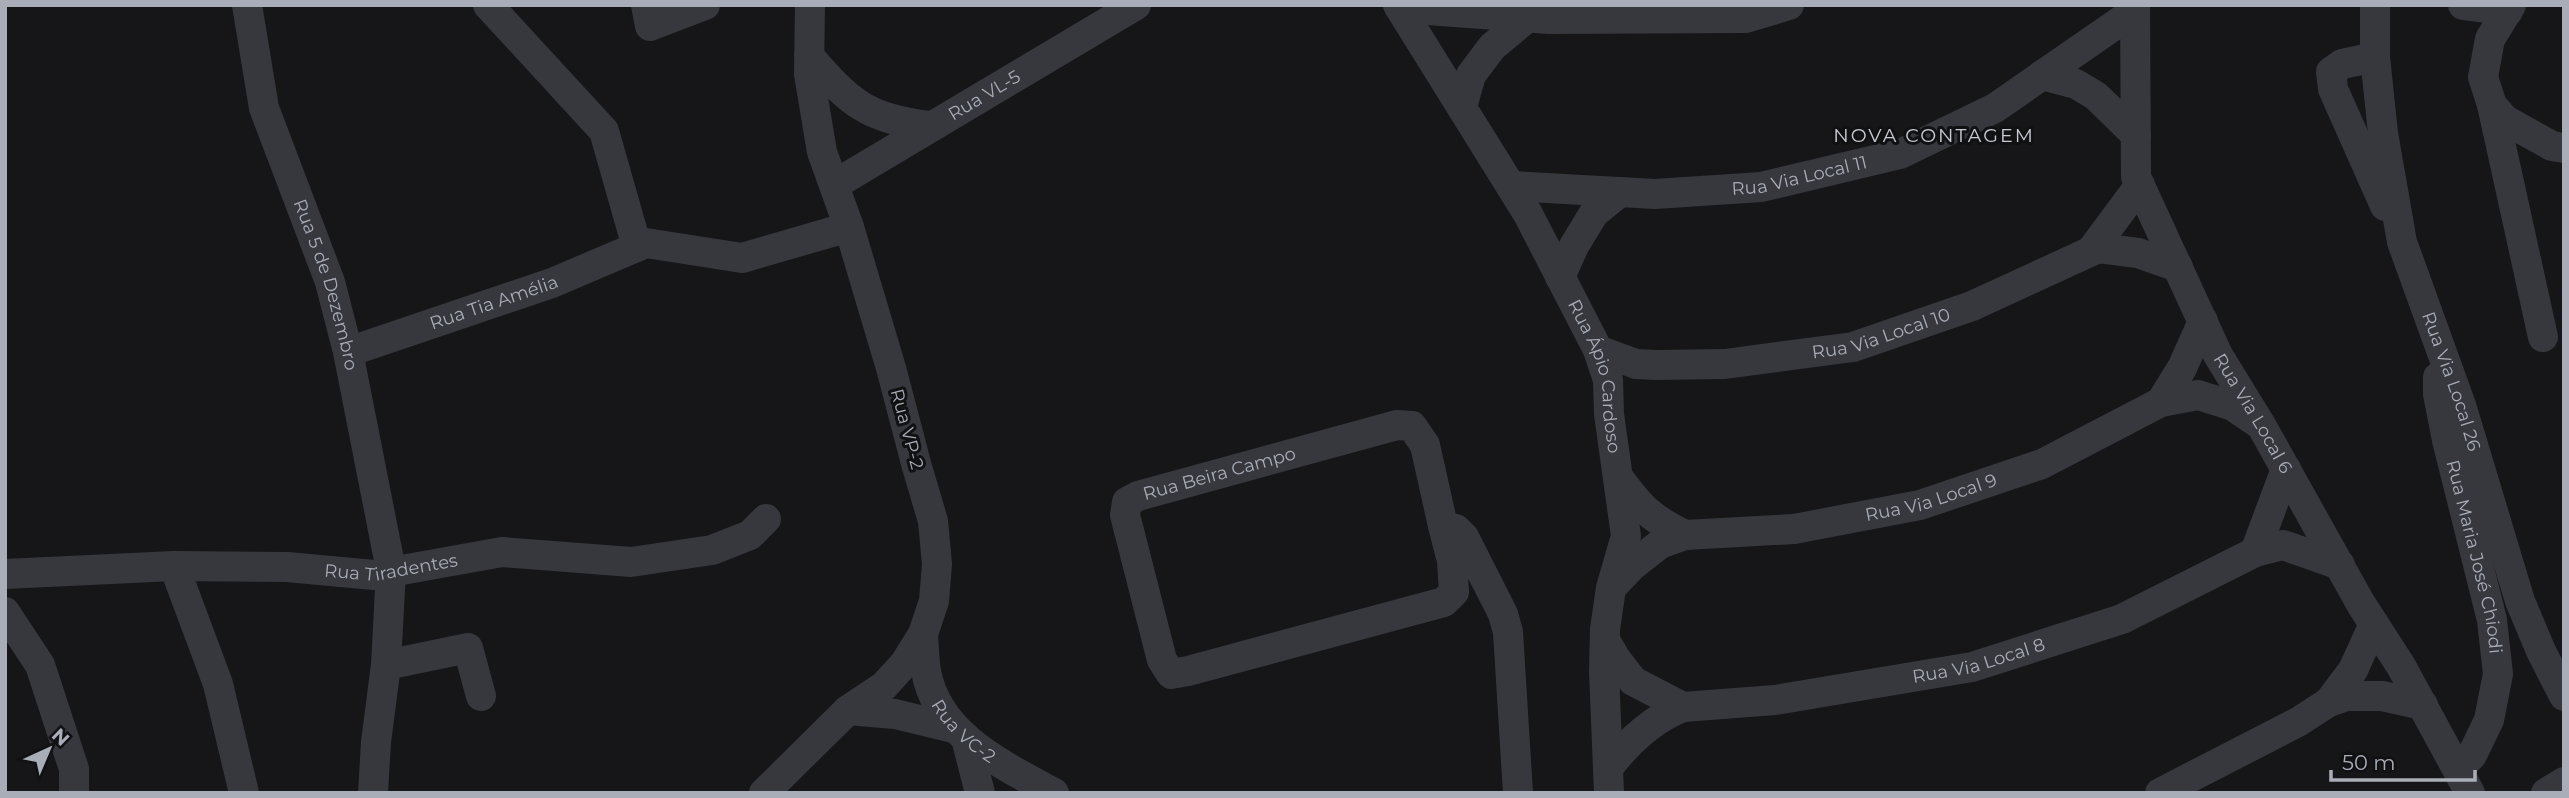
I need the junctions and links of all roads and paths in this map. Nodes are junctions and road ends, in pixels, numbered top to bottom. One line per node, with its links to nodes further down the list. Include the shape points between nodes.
1 (247, 5): 36 (street, Rua 5 de Dezembro, via 264,108 330,282)
2 (488, 5): 28 (street, via 604,131)
3 (646, 5): 4 (street, via 650,26)
4 (705, 5)
5 (810, 5): 14 (street, Rua VP-2)
6 (1136, 5): 19 (street, Rua VL-5)
7 (1789, 5): 13 (street, via 1746,18)
8 (2375, 5): 15 (street)
9 (2463, 5): 12 (street)
10 (1399, 7): 13 (street); 18 (street, Rua Ápio Cardoso)
11 (2135, 8): 16 (street, Rua Via Local 11); 20 (street, Rua Via Local 6)
12 (2509, 8): 17 (street, via 2490,39 2483,77)
13 (1528, 17): 18 (street, via 1492,47 1471,75)
14 (809, 56): 19 (street, via 838,90 872,114); 22 (street, Rua VP-2, via 822,152)
15 (2375, 57): 27 (street, Rua Via Local 26); 27 (street, via 2342,64 2331,72 2333,89)
16 (2042, 75): 20 (street, via 2096,96); 25 (street, Rua Via Local 11, via 1995,108 1900,154 1761,187)
17 (2492, 105): 21 (street, via 2505,120); 34 (street)
18 (1462, 107): 23 (street, Rua Ápio Cardoso)
19 (929, 126): 22 (street, Rua VL-5)
20 (2136, 135): 24 (street, Rua Via Local 6)
21 (2564, 148)
22 (834, 185): 26 (street, Rua VP-2)
23 (1511, 186): 25 (street, Rua Via Local 11); 31 (street, Rua Ápio Cardoso)
24 (2140, 186): 29 (street, Rua Via Local 10); 30 (street, Rua Via Local 6)
25 (1620, 192): 31 (street, via 1594,213)
26 (849, 227): 28 (street, Rua Tia Amélia, via 742,258 646,243); 54 (street, Rua VP-2, via 933,521 934,601)
27 (2402, 242): 33 (street, Rua Via Local 26)
28 (637, 247): 36 (street, Rua Tia Amélia, via 552,283)
29 (2091, 251): 30 (street, Rua Via Local 10, via 2138,253); 37 (street, Rua Via Local 10, via 1972,306 1853,346 1725,364)
30 (2178, 267): 32 (street, Rua Via Local 6)
31 (1560, 277): 35 (street, Rua Ápio Cardoso)
32 (2203, 321): 38 (street); 40 (street, Rua Via Local 6)
33 (2436, 335): 58 (street, Rua Via Local 26, via 2520,601); 67 (street, Rua Maria José Chiodi, via 2438,394 2492,620 2498,674)
34 (2543, 337)
35 (1598, 350): 37 (street, Rua Via Local 10, via 1636,364); 39 (street, Rua Ápio Cardoso, via 1608,380)
36 (348, 352): 49 (street, Rua 5 de Dezembro)
37 (1657, 365): 39 (street, Rua Via Local 10, via 1625,383)
38 (2161, 402): 40 (street, Rua Via Local 9, via 2197,395 2233,406); 45 (street, Rua Via Local 9, via 2042,464 1920,505 1794,529)
39 (1609, 414): 42 (street, Rua Ápio Cardoso)
40 (2261, 425): 41 (street, Rua Via Local 6)
41 (2286, 469): 46 (street); 47 (street, Rua Via Local 6)
42 (1618, 477): 45 (street, via 1656,521); 51 (street, Rua Ápio Cardoso, via 1626,536)
43 (766, 519): 49 (street, Rua Tiradentes, via 750,536 712,550 631,562 502,552)
44 (1443, 526): 44 (street, Rua Beira Campo, via 1425,445 1412,426 1397,425 1138,496 1127,502 1125,516 1162,660 1171,674 1444,602 1454,592); 74 (street, via 1464,537 1503,614)
45 (1685, 535): 51 (street, Rua Via Local 9, via 1660,544)
46 (2255, 552): 47 (street, Rua Via Local 8, via 2283,545); 61 (street, Rua Via Local 8, via 2122,619 1972,667 1775,700)
47 (2340, 565): 53 (street, Rua Via Local 6)
48 (174, 566): 49 (street, Rua Tiradentes, via 287,567 374,575); 50 (street, Rua Tiradentes); 69 (street, via 218,684)
49 (391, 570): 56 (street, Rua 5 de Dezembro)
50 (5, 574)
51 (1611, 588): 55 (street, Rua Ápio Cardoso)
52 (5, 612): 68 (street, via 40,665 74,769)
53 (2374, 624): 59 (street, via 2353,670); 60 (street, Rua Via Local 6)
54 (923, 634): 62 (street, Rua VP-2, via 884,686); 63 (street, Rua VC-2, via 926,672 936,702)
55 (1605, 640): 61 (street, via 1633,681); 64 (street, Rua Ápio Cardoso)
56 (386, 665): 57 (street, via 468,648); 70 (street, Rua 5 de Dezembro)
57 (481, 696)
58 (2564, 696)
59 (2329, 702): 60 (street, via 2346,696 2382,696); 75 (street)
60 (2423, 705): 67 (street, Rua Via Local 6)
61 (1683, 707): 64 (street, Rua Via Local 8, via 1663,715 1626,745)
62 (848, 710): 63 (street, via 895,714); 71 (street, Rua VP-2)
63 (960, 733): 66 (street, Rua VC-2); 72 (street)
64 (1609, 780)
65 (2564, 782): 76 (street)
66 (1030, 785): 73 (street, Rua VC-2)
67 (2466, 787)
68 (74, 793)
69 (244, 793)
70 (373, 793)
71 (764, 793)
72 (980, 793)
73 (1054, 793)
74 (1518, 793)
75 (2160, 793)
76 (2546, 793)

